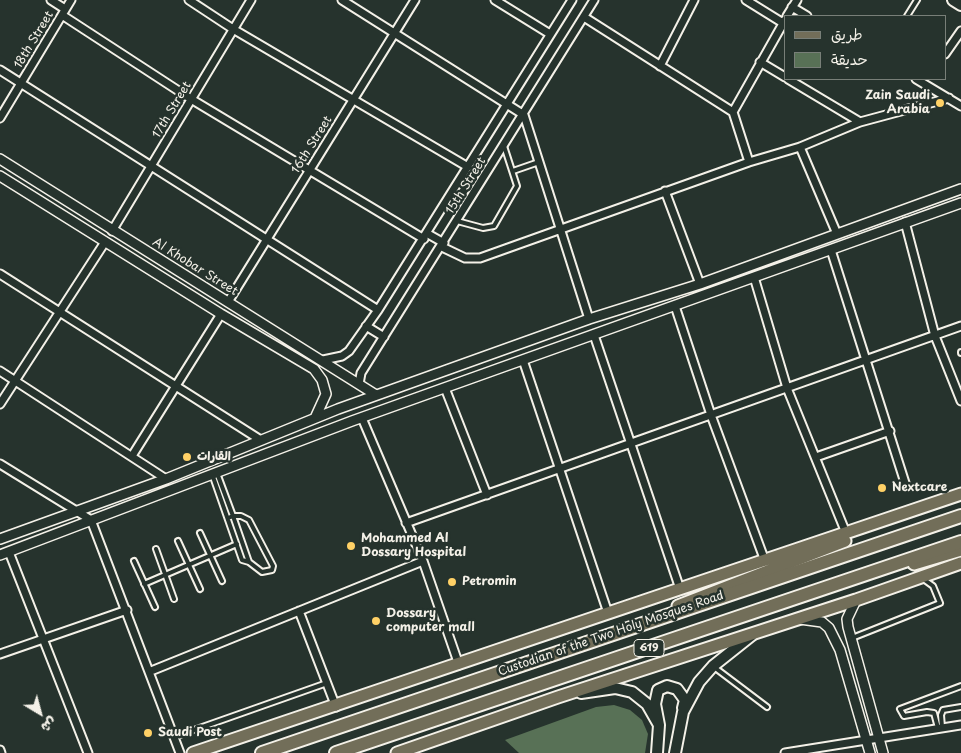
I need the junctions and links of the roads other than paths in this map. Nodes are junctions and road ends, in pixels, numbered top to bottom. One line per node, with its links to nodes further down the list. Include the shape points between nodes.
1 (51, 0): 17 (street)
2 (71, 0): 17 (street, 18th Street)
3 (189, 0): 24 (street)
4 (250, 0): 24 (street, 17th Street)
5 (342, 0): 26 (street)
6 (415, 0): 26 (street, 16th Street)
7 (495, 0): 27 (street)
8 (572, 0): 27 (street, 15th Street)
9 (594, 0): 21 (street, 15th Street)
10 (694, 0): 30 (street)
11 (746, 0): 22 (street)
12 (797, 0): 16 (street)
13 (917, 0): 20 (lane)
14 (953, 0): 15 (main road)
15 (961, 5)
16 (792, 7): 18 (street); 19 (street)
17 (64, 12): 35 (street, 18th Street); 37 (street)
18 (788, 15)
19 (805, 15)
20 (908, 15)
21 (584, 17): 30 (street); 42 (street, 15th Street)
22 (784, 19)
23 (784, 22): 29 (street)
24 (233, 29): 37 (street, 17th Street); 38 (street)
25 (961, 31): 28 (street)
26 (394, 33): 38 (street, 16th Street); 39 (street)
27 (550, 34): 39 (street, 15th Street)
28 (946, 53)
29 (760, 62): 32 (street); 41 (street)
30 (660, 66): 41 (street)
31 (0, 70): 35 (street)
32 (784, 77)
33 (789, 80): 44 (street)
34 (926, 81): 36 (street)
35 (21, 84): 43 (street, 18th Street); 50 (street)
36 (949, 98): 40 (street); 44 (street)
37 (191, 99): 50 (street, 17th Street); 52 (street)
38 (353, 100): 51 (street); 52 (street, 16th Street)
39 (506, 104): 42 (street); 51 (street, 15th Street)
40 (961, 106)
41 (733, 112): 49 (street)
42 (524, 115): 45 (street, 15th Street); 48 (street)
43 (0, 118)
44 (860, 122): 46 (street)
45 (504, 146): 53 (lane); 58 (street, 15th Street)
46 (800, 148): 49 (street); 62 (street)
47 (0, 159): 61 (street, Al Khobar Street)
48 (539, 162): 53 (lane); 60 (street)
49 (749, 162): 56 (street)
50 (151, 166): 61 (street, 17th Street); 64 (street)
51 (468, 167): 63 (street, 15th Street)
52 (309, 170): 63 (street); 64 (street, 16th Street)
53 (513, 172): 58 (lane, via 516,190 494,226 483,228)
54 (0, 176): 65 (street, Al Khobar Street)
55 (961, 189): 62 (street)
56 (665, 191): 60 (street); 70 (street)
57 (961, 203): 59 (street)
58 (457, 221): 66 (street, 15th Street)
59 (905, 222): 67 (street); 80 (street)
60 (560, 229): 66 (street, via 472,259); 76 (street)
61 (112, 231): 71 (street, Al Khobar Street)
62 (837, 234): 70 (street)
63 (426, 236): 66 (street); 73 (street, 15th Street)
64 (266, 240): 71 (street, 16th Street); 73 (street)
65 (105, 242): 74 (street); 75 (street, Al Khobar Street)
66 (443, 245): 81 (street, 15th Street)
67 (831, 250): 69 (street); 86 (street)
68 (0, 274): 74 (street)
69 (754, 277): 72 (street); 92 (street)
70 (700, 284): 76 (street)
71 (228, 302): 82 (street, Al Khobar Street)
72 (675, 306): 79 (street); 96 (street)
73 (378, 310): 77 (street, 15th Street)
74 (59, 312): 88 (street); 90 (street)
75 (221, 314): 83 (street, Al Khobar Street); 90 (street)
76 (589, 319): 93 (street)
77 (366, 326): 81 (street); 84 (street, 15th Street, via 349,351)
78 (961, 326): 80 (street)
79 (594, 335): 85 (street); 101 (street)
80 (935, 336): 86 (street); 94 (street)
81 (384, 337): 89 (street, 15th Street, via 361,373)
82 (290, 340): 83 (street); 84 (street, Al Khobar Street)
83 (284, 351): 97 (street, Al Khobar Street, via 314,368 322,380 326,394)
84 (323, 360): 89 (street, Al Khobar Street)
85 (523, 360): 91 (street); 105 (street)
86 (866, 360): 92 (street); 99 (street)
87 (0, 371): 88 (street)
88 (14, 380): 95 (street); 102 (street)
89 (359, 384): 93 (street, Al Khobar Street)
90 (176, 386): 100 (street); 102 (street)
91 (445, 388): 98 (street); 109 (street)
92 (787, 388): 96 (street); 103 (street)
93 (376, 395): 97 (street)
94 (961, 401)
95 (0, 404)
96 (711, 415): 101 (street); 129 (street)
97 (315, 418): 100 (street)
98 (362, 418): 106 (street); 116 (street)
99 (890, 431): 103 (street); 108 (street)
100 (260, 439): 107 (street)
101 (631, 443): 105 (street); 138 (street)
102 (132, 456): 107 (street)
103 (816, 457): 118 (street)
104 (0, 464): 111 (street)
105 (560, 468): 109 (street); 145 (street)
106 (215, 474): 112 (lane); 114 (lane); 115 (street)
107 (166, 479): 111 (street)
108 (906, 486)
109 (487, 495): 116 (street)
110 (961, 495): 118 (main road); 150 (main road)
111 (76, 513): 115 (street); 119 (street)
112 (233, 516): 114 (lane); 130 (lane); 130 (lane, via 245,517 252,524 272,570 262,572)
113 (961, 516): 150 (highway, Custodian of the Two Holy Mosques Road / 619)
114 (228, 518): 122 (lane)
115 (92, 520): 125 (street); 143 (street)
116 (406, 523): 128 (street)
117 (200, 533): 126 (lane)
118 (846, 533): 129 (main road)
119 (0, 539)
120 (178, 541): 132 (lane)
121 (961, 542): 141 (highway, Custodian of the Two Holy Mosques Road / 619)
122 (237, 544): 126 (lane); 130 (lane, via 242,560)
123 (156, 549): 133 (lane)
124 (961, 550): 141 (main road)
125 (4, 554): 148 (street)
126 (210, 556): 132 (lane); 135 (lane)
127 (134, 561): 136 (lane)
128 (422, 561): 144 (street); 152 (street)
129 (765, 561): 138 (main road)
130 (249, 562)
131 (961, 563): 134 (main road)
132 (189, 566): 133 (lane); 137 (lane)
133 (166, 575): 136 (lane); 139 (lane)
134 (920, 577): 140 (main road); 149 (lane, via 934,586 940,603)
135 (222, 581)
136 (144, 584): 142 (lane)
137 (200, 589)
138 (680, 589): 145 (main road)
139 (174, 599)
140 (856, 600): 146 (main road); 149 (street, via 847,619)
141 (790, 601): 172 (highway, Custodian of the Two Holy Mosques Road / 619)
142 (155, 607)
143 (127, 610): 148 (street); 154 (street)
144 (299, 611): 154 (street); 155 (street)
145 (608, 613): 152 (main road)
146 (799, 618): 147 (main road); 167 (street, via 822,622 829,628 840,650)
147 (753, 634): 153 (main road); 157 (main road)
148 (42, 638): 151 (street); 168 (street)
149 (852, 638): 166 (street)
150 (564, 651): 171 (highway, Custodian of the Two Holy Mosques Road / 619)
151 (0, 654)
152 (459, 665): 158 (main road)
153 (712, 666): 159 (lane); 161 (main road)
154 (151, 671): 165 (street)
155 (327, 683): 158 (street); 165 (lane)
156 (961, 686): 164 (lane, via 900,709 907,716 934,713)
157 (558, 697): 162 (main road, via 615,688 632,692 647,704); 173 (main road)
158 (336, 707): 170 (main road)
159 (767, 707)
160 (961, 707): 164 (lane, via 943,710)
161 (683, 712): 162 (main road, via 684,700 677,689 661,687 656,694); 175 (main road)
162 (659, 725): 174 (main road)
163 (961, 725): 164 (street)
164 (940, 728): 166 (street)
165 (174, 737): 169 (street)
166 (878, 737): 167 (street); 178 (street)
167 (866, 739): 176 (street); 177 (street)
168 (88, 753)
169 (180, 753)
170 (193, 753)
171 (262, 753)
172 (336, 753)
173 (397, 753)
174 (657, 753)
175 (675, 753)
176 (785, 753)
177 (870, 753)
178 (882, 753)

